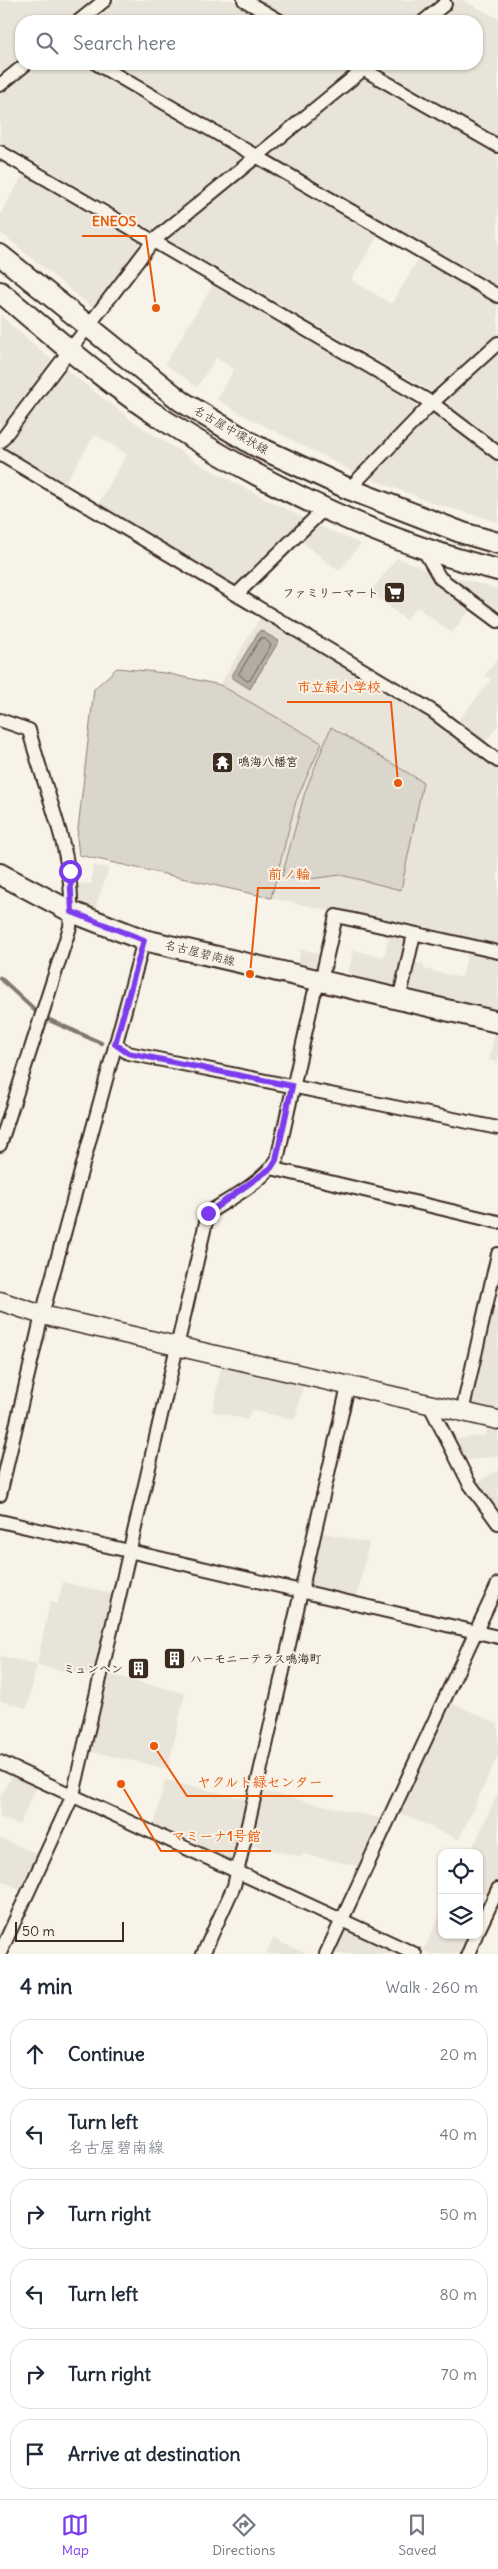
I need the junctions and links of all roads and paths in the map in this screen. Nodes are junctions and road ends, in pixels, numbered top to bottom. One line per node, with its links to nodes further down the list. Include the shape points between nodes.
1 (105, 0): 4 (street)
2 (244, 0): 5 (street)
3 (445, 4): 6 (street)
4 (86, 15)
5 (270, 15)
6 (431, 15)
7 (19, 70): 11 (street)
8 (107, 70): 14 (street)
9 (357, 70): 14 (street)
10 (369, 70): 12 (street)
11 (0, 85)
12 (498, 146)
13 (0, 152): 15 (street)
14 (256, 156): 15 (street); 18 (street)
15 (153, 241): 19 (street); 22 (street)
16 (0, 255): 19 (main road, 名古屋中環状線)
17 (0, 292): 21 (main road, 名古屋中環状線)
18 (498, 296)
19 (87, 327): 21 (street); 26 (main road, 名古屋中環状線, via 180,401 254,445)
20 (498, 343): 22 (street)
21 (70, 350): 23 (street); 27 (main road, 名古屋中環状線, via 163,420 263,479)
22 (432, 403): 24 (street); 26 (street)
23 (0, 442)
24 (498, 452)
25 (0, 454): 31 (street)
26 (349, 489): 28 (main road, 名古屋中環状線, via 463,533)
27 (325, 508): 29 (main road, 名古屋中環状線); 31 (street)
28 (498, 543)
29 (422, 549): 30 (main road, 名古屋中環状線); 32 (street, via 440,578)
30 (498, 570)
31 (238, 593): 34 (street, via 432,711)
32 (498, 621)
33 (0, 720): 36 (street, via 29,730 70,871)
34 (498, 761)
35 (0, 874): 36 (main road, 名古屋碧南線)
36 (72, 912): 38 (main road, 名古屋碧南線); 46 (street, via 70,927)
37 (414, 934): 39 (street); 40 (street, via 336,916); 41 (street)
38 (144, 940): 40 (main road, 名古屋碧南線); 43 (street)
39 (498, 952)
40 (321, 981): 41 (main road, 名古屋碧南線); 44 (street, via 314,994)
41 (399, 1000): 42 (main road, 名古屋碧南線)
42 (498, 1022)
43 (115, 1044): 44 (street, via 128,1053); 51 (street)
44 (292, 1086): 45 (street); 47 (street, via 276,1160)
45 (498, 1128)
46 (0, 1145)
47 (271, 1168): 48 (street); 52 (street, via 208,1213)
48 (498, 1222)
49 (498, 1254): 55 (street)
50 (0, 1301): 51 (street)
51 (42, 1315): 52 (street); 57 (street)
52 (176, 1346): 53 (street); 60 (street)
53 (348, 1386): 54 (street); 62 (street)
54 (429, 1404): 55 (street); 59 (street, via 469,1483)
55 (462, 1412): 56 (street)
56 (498, 1420)
57 (0, 1495)
58 (0, 1521): 60 (street)
59 (498, 1523)
60 (130, 1551): 62 (street); 66 (street)
61 (498, 1584): 63 (street)
62 (302, 1590): 63 (street); 67 (street)
63 (476, 1632): 64 (street); 69 (street)
64 (498, 1637)
65 (0, 1762): 66 (street)
66 (73, 1795): 67 (street); 72 (street)
67 (237, 1872): 69 (street); 73 (street, via 234,1886)
68 (498, 1889): 70 (street)
69 (342, 1920): 74 (street); 75 (street)
70 (483, 1921)
71 (474, 1939): 76 (street)
72 (0, 1953)
73 (203, 1954)
74 (326, 1954)
75 (415, 1954)
76 (468, 1954)

